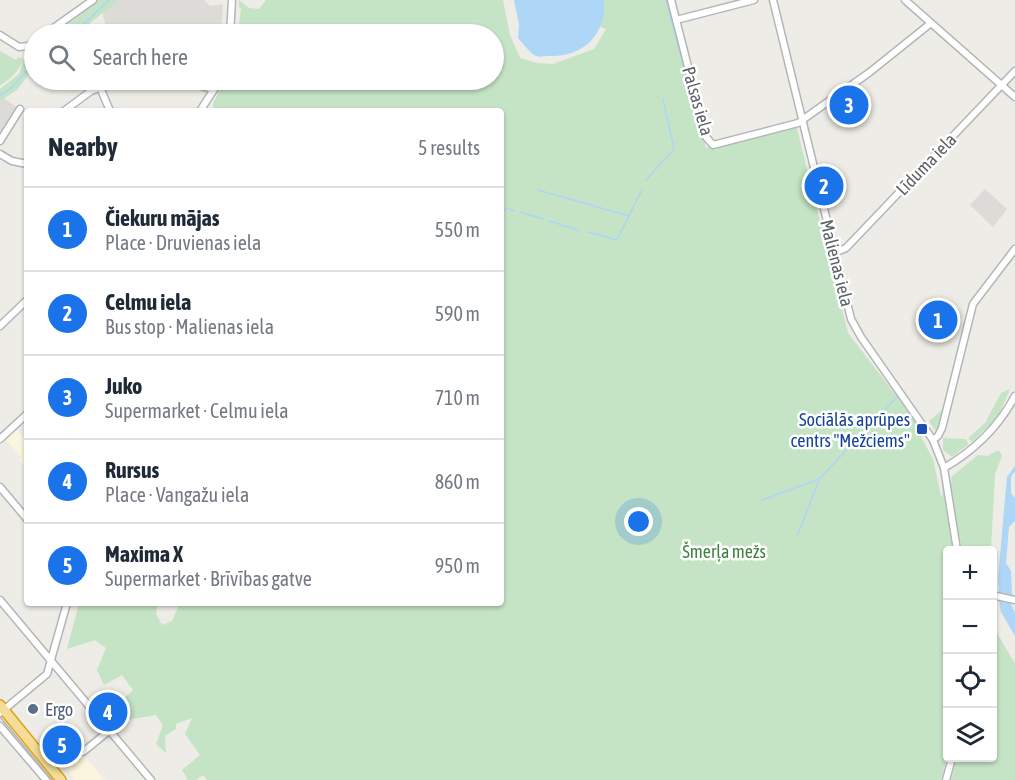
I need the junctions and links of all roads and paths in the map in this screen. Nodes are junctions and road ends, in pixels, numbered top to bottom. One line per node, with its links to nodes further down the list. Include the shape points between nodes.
1 (93, 0): 9 (street)
2 (232, 0): 10 (street)
3 (671, 0): 7 (street, Palsas iela)
4 (754, 0): 7 (street)
5 (773, 0): 23 (street, Malienas iela)
6 (905, 0): 8 (street)
7 (676, 20): 23 (street, Palsas iela, via 710,144)
8 (931, 23): 14 (street); 23 (street)
9 (59, 24)
10 (231, 24)
11 (1, 37): 12 (street)
12 (24, 46)
13 (1015, 71): 14 (street, Līduma iela)
14 (1001, 85): 18 (street); 28 (street, Līduma iela, via 846,248)
15 (90, 90): 19 (street)
16 (102, 90): 20 (street)
17 (214, 90): 21 (street)
18 (1015, 97)
19 (68, 108)
20 (109, 108)
21 (202, 108)
22 (20, 109): 24 (street)
23 (802, 121): 28 (street, Malienas iela)
24 (0, 141)
25 (0, 154): 26 (street)
26 (24, 163)
27 (1015, 249): 34 (street, via 973,304 942,428)
28 (834, 253): 34 (street, Malienas iela, via 857,331)
29 (24, 303): 30 (street)
30 (1, 322)
31 (1015, 396): 35 (street, via 995,429)
32 (24, 417): 33 (street)
33 (0, 440)
34 (933, 440): 35 (street, Malienas iela)
35 (944, 468): 38 (street, Malienas iela)
36 (0, 487): 37 (street)
37 (24, 515)
38 (956, 546)
39 (997, 596): 41 (street)
40 (0, 600): 43 (street)
41 (1015, 600)
42 (66, 606): 43 (street)
43 (51, 661): 44 (street, via 47,674); 46 (street)
44 (1, 709): 50 (highway)
45 (1, 730): 49 (street)
46 (110, 730): 47 (street); 51 (street)
47 (83, 752)
48 (951, 762): 52 (street)
49 (46, 780)
50 (61, 780)
51 (151, 780)
52 (946, 780)

